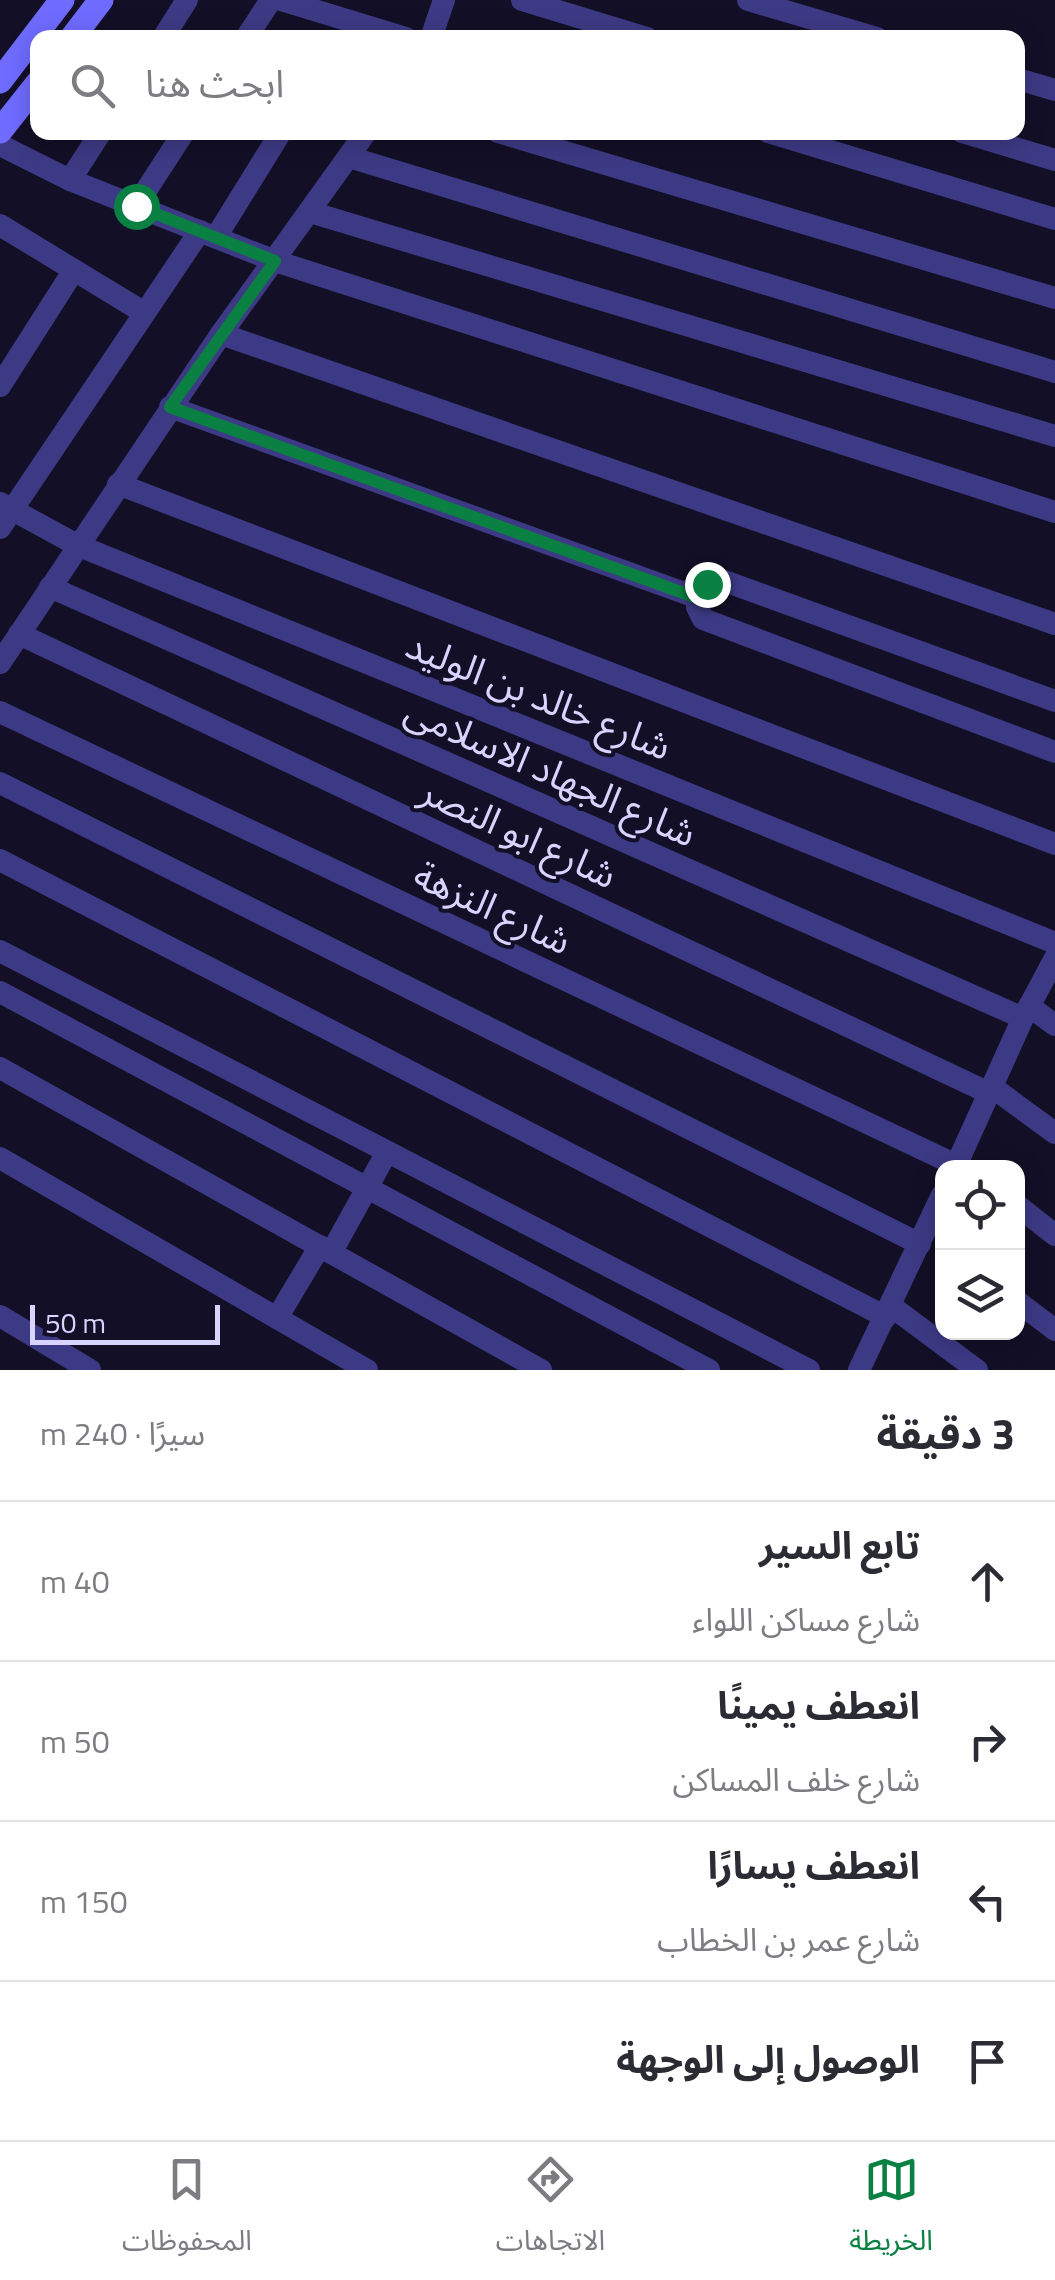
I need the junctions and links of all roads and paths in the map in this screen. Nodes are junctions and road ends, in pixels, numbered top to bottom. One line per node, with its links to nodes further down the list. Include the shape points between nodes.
1 (101, 0): 11 (main road)
2 (187, 0): 12 (street)
3 (271, 0): 13 (street)
4 (281, 0): 9 (street)
5 (444, 0): 14 (street)
6 (522, 0): 15 (street)
7 (748, 0): 16 (street)
8 (58, 1): 10 (main road)
9 (346, 29)
10 (37, 30)
11 (78, 30)
12 (168, 30)
13 (251, 30)
14 (440, 30)
15 (621, 30)
16 (849, 30)
17 (30, 40): 19 (main road)
18 (1025, 80): 20 (street)
19 (0, 81)
20 (1055, 90)
21 (30, 92): 22 (main road)
22 (0, 131)
23 (96, 140): 33 (street)
24 (179, 140): 34 (street)
25 (275, 140): 38 (street)
26 (361, 140): 31 (street)
27 (525, 140): 42 (street)
28 (794, 140): 36 (street)
29 (989, 140): 32 (street)
30 (0, 145): 33 (street)
31 (349, 157): 35 (street); 45 (street)
32 (1055, 160)
33 (70, 180): 34 (street)
34 (136, 206): 38 (street)
35 (310, 212): 40 (street); 48 (street)
36 (1055, 219)
37 (7, 229): 39 (street); 41 (street)
38 (208, 234): 40 (street); 43 (street)
39 (0, 254)
40 (275, 261): 44 (street); 50 (street)
41 (74, 270): 43 (street); 46 (street)
42 (1055, 298)
43 (143, 312): 51 (street)
44 (220, 334): 47 (street); 55 (street)
45 (1055, 372)
46 (0, 386)
47 (170, 407): 49 (street); 54 (street)
48 (1055, 436)
49 (118, 484): 52 (street); 62 (street)
50 (1055, 512)
51 (4, 513): 52 (street, شارع خالد بن الوليد)
52 (77, 545): 53 (street); 64 (street, شارع خالد بن الوليد)
53 (50, 587): 56 (street); 68 (street, شارع الجهاد الاسلامى)
54 (700, 599): 58 (street, via 718,579); 60 (street, via 703,619)
55 (1055, 624)
56 (19, 634): 57 (street); 71 (street, شارع ابو النصر)
57 (0, 663)
58 (1055, 701)
59 (0, 712): 75 (street, شارع النزهة)
60 (1055, 752)
61 (0, 783): 80 (street)
62 (1055, 844)
63 (0, 860): 83 (street)
64 (1055, 943)
65 (0, 951): 73 (street)
66 (1055, 958): 68 (street)
67 (0, 992): 77 (street)
68 (1026, 1012): 69 (street, شارع الجهاد الاسلامى); 71 (street)
69 (1055, 1025)
70 (0, 1068): 81 (street)
71 (991, 1090): 72 (street, شارع ابو النصر); 76 (street)
72 (1055, 1132)
73 (388, 1152): 77 (street); 91 (street)
74 (0, 1158): 85 (street)
75 (948, 1160)
76 (961, 1160)
77 (367, 1188): 81 (street); 90 (street)
78 (1025, 1211): 79 (street)
79 (1055, 1235)
80 (929, 1240): 83 (street)
81 (325, 1250): 85 (street); 89 (street)
82 (1025, 1307): 86 (street)
83 (889, 1312): 92 (street); 93 (street)
84 (0, 1316): 87 (street)
85 (277, 1318): 88 (street)
86 (1055, 1330)
87 (90, 1370)
88 (367, 1370)
89 (541, 1370)
90 (709, 1370)
91 (809, 1370)
92 (860, 1370)
93 (977, 1370)

